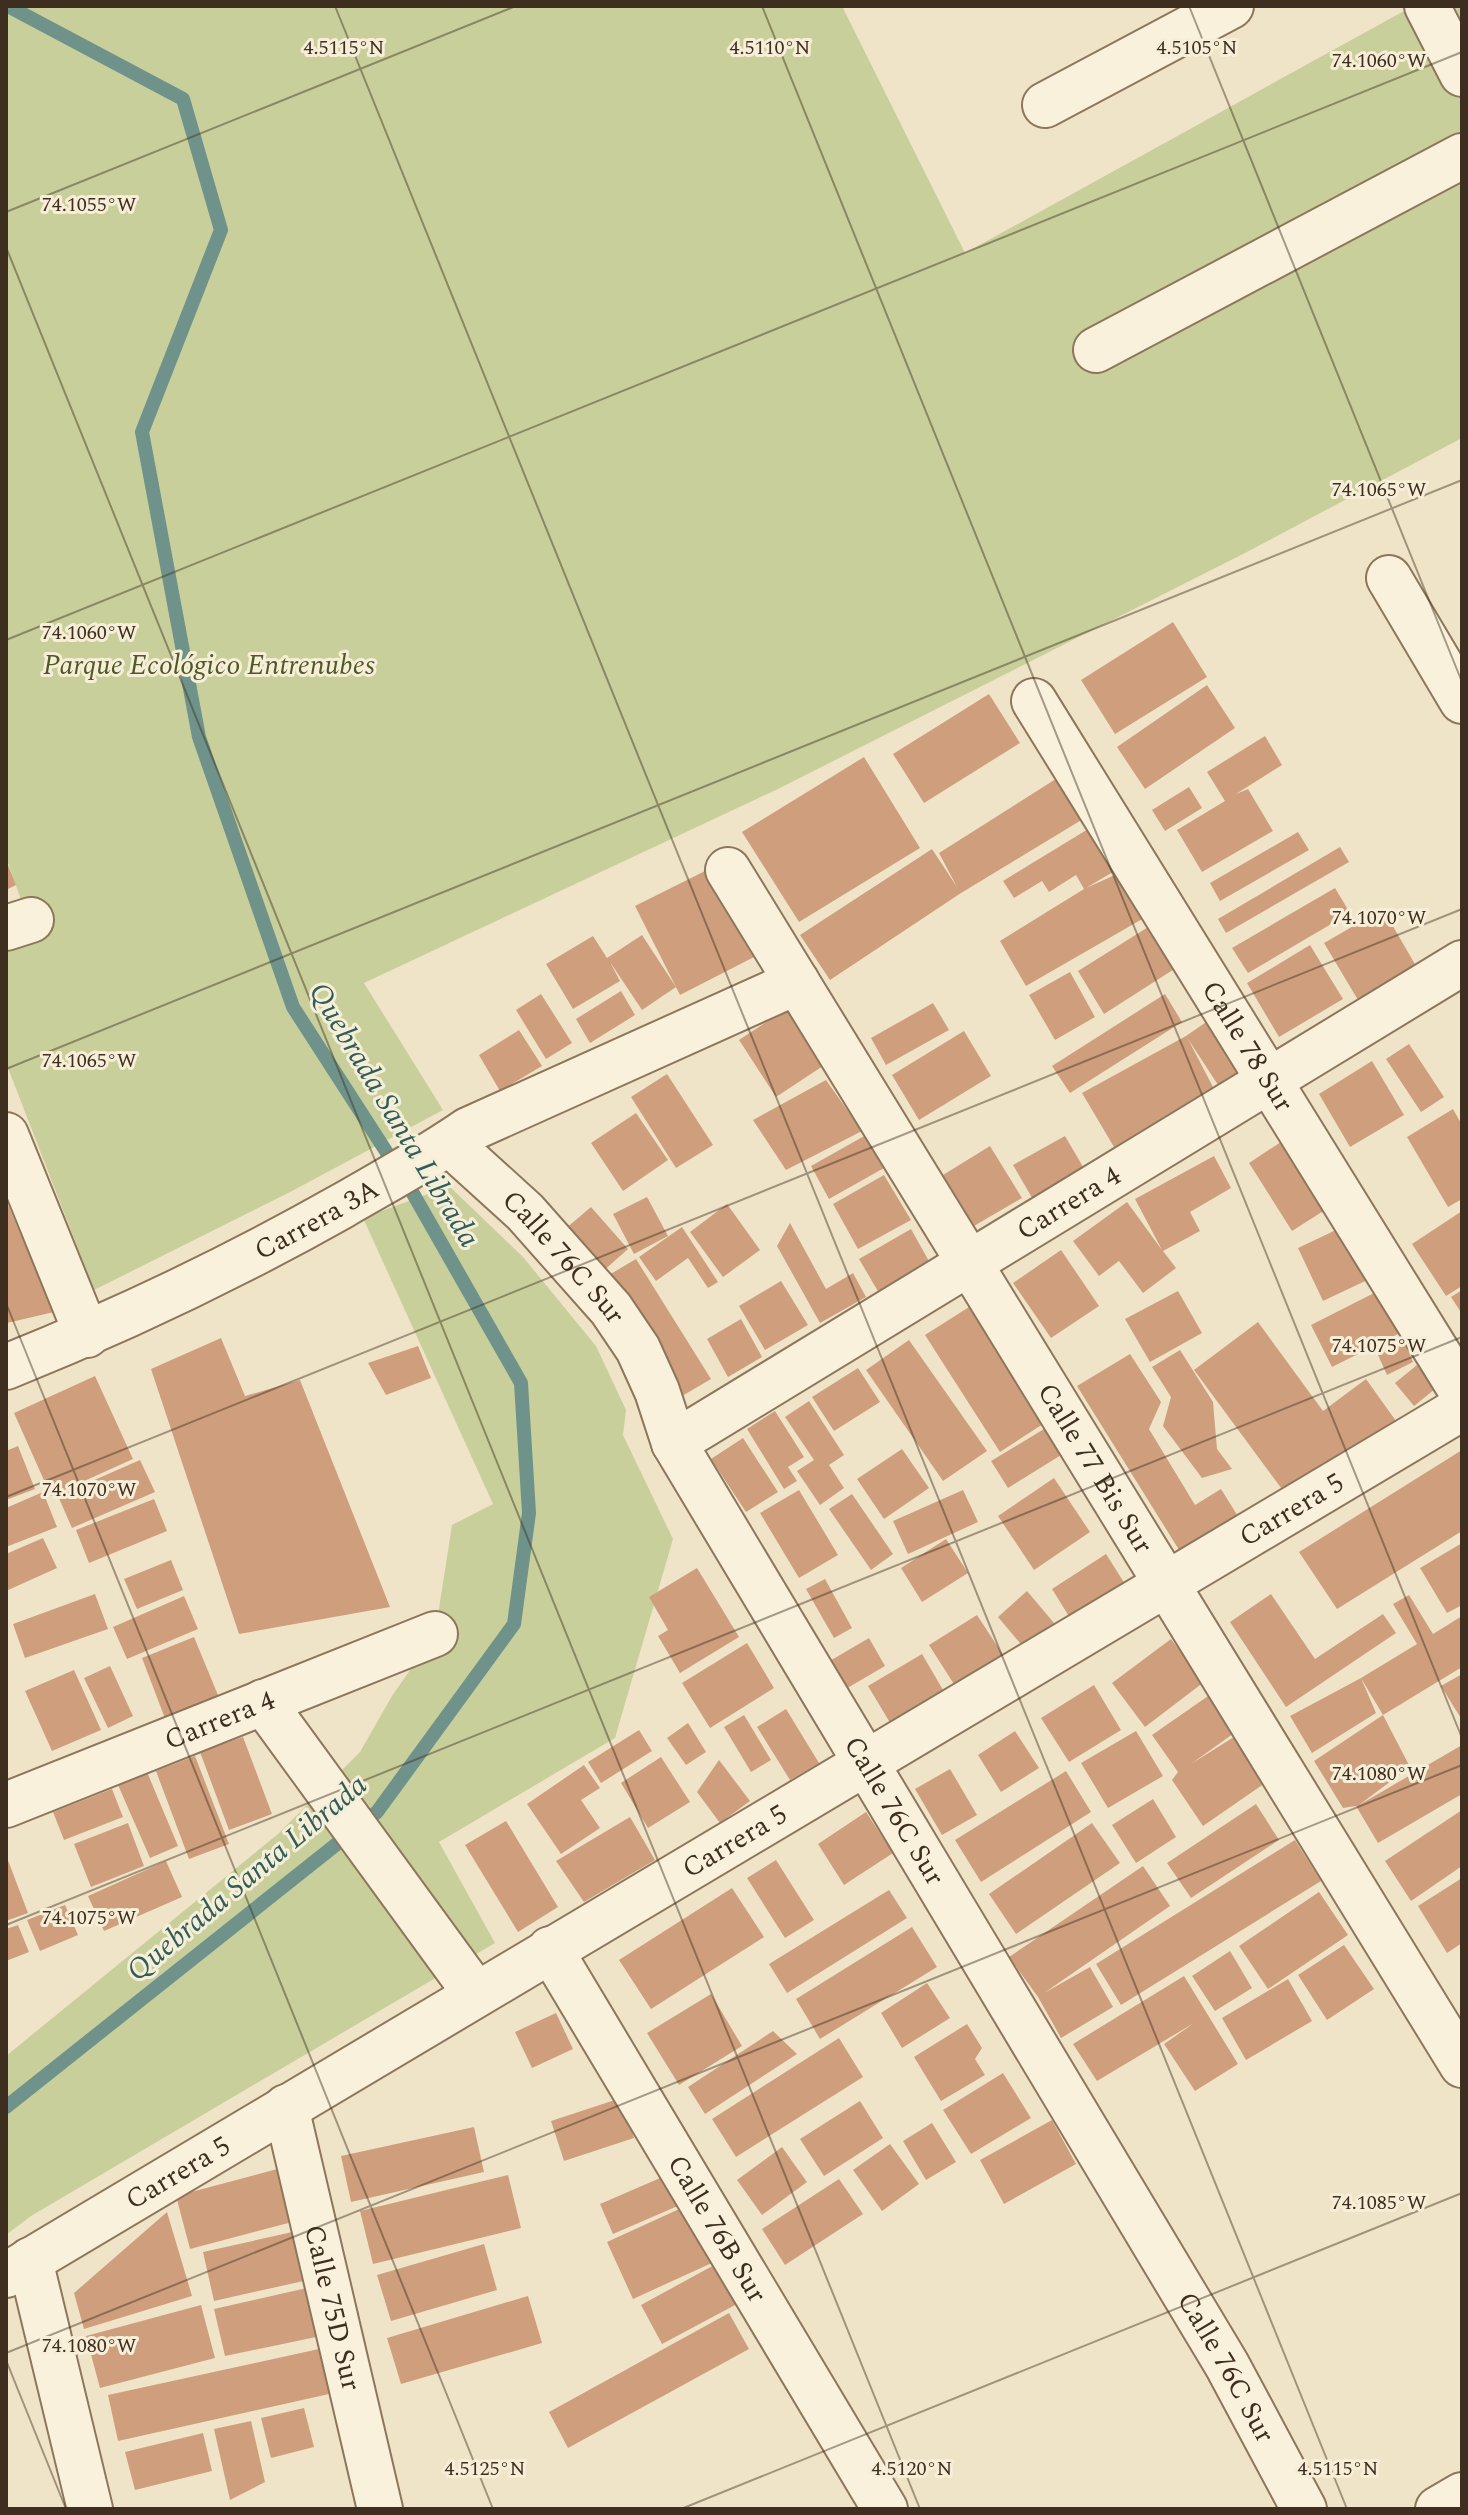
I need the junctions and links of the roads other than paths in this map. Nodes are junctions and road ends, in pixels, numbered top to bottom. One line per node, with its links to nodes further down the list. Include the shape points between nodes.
1 (1231, 6): 4 (street)
2 (1427, 6): 3 (street)
3 (1462, 74)
4 (1045, 105)
5 (1462, 156): 6 (street)
6 (1096, 350)
7 (1389, 578): 9 (street)
8 (1034, 701): 13 (street, Calle 78 Sur)
9 (1462, 701)
10 (728, 870): 12 (street, Calle 77 Bis Sur)
11 (1462, 963): 13 (street, Carrera 4)
12 (797, 982): 15 (street, Carrera 3A, via 468,1130); 16 (street, Calle 77 Bis Sur)
13 (1269, 1081): 16 (street, Carrera 4); 19 (street, Calle 78 Sur)
14 (6, 1135): 17 (street)
15 (438, 1150): 17 (street, Carrera 3A, via 292,1234); 21 (street, Calle 76C Sur, via 525,1212 611,1309 638,1349)
16 (969, 1263): 21 (street, Carrera 4); 22 (street, Calle 77 Bis Sur)
17 (87, 1335): 18 (street, Carrera 3A)
18 (6, 1367)
19 (1462, 1392)
20 (1462, 1408): 22 (street, Carrera 5)
21 (674, 1443): 25 (street, Calle 76C Sur)
22 (1166, 1583): 25 (street, Carrera 5); 29 (street, Calle 77 Bis Sur)
23 (435, 1634): 24 (street, Carrera 4)
24 (263, 1702): 26 (street, Carrera 4); 28 (street)
25 (865, 1762): 27 (street, Carrera 5); 36 (street, Calle 76C Sur, via 1227,2365)
26 (6, 1805)
27 (550, 1949): 28 (street, Carrera 5); 35 (street, Calle 76B Sur)
28 (476, 1994): 30 (street, Carrera 5)
29 (1462, 2065)
30 (286, 2107): 31 (street, Carrera 5); 34 (street, Calle 75D Sur)
31 (18, 2267): 33 (street)
32 (1462, 2495): 37 (street)
33 (90, 2509)
34 (380, 2509)
35 (885, 2509)
36 (1304, 2509)
37 (1438, 2509)

